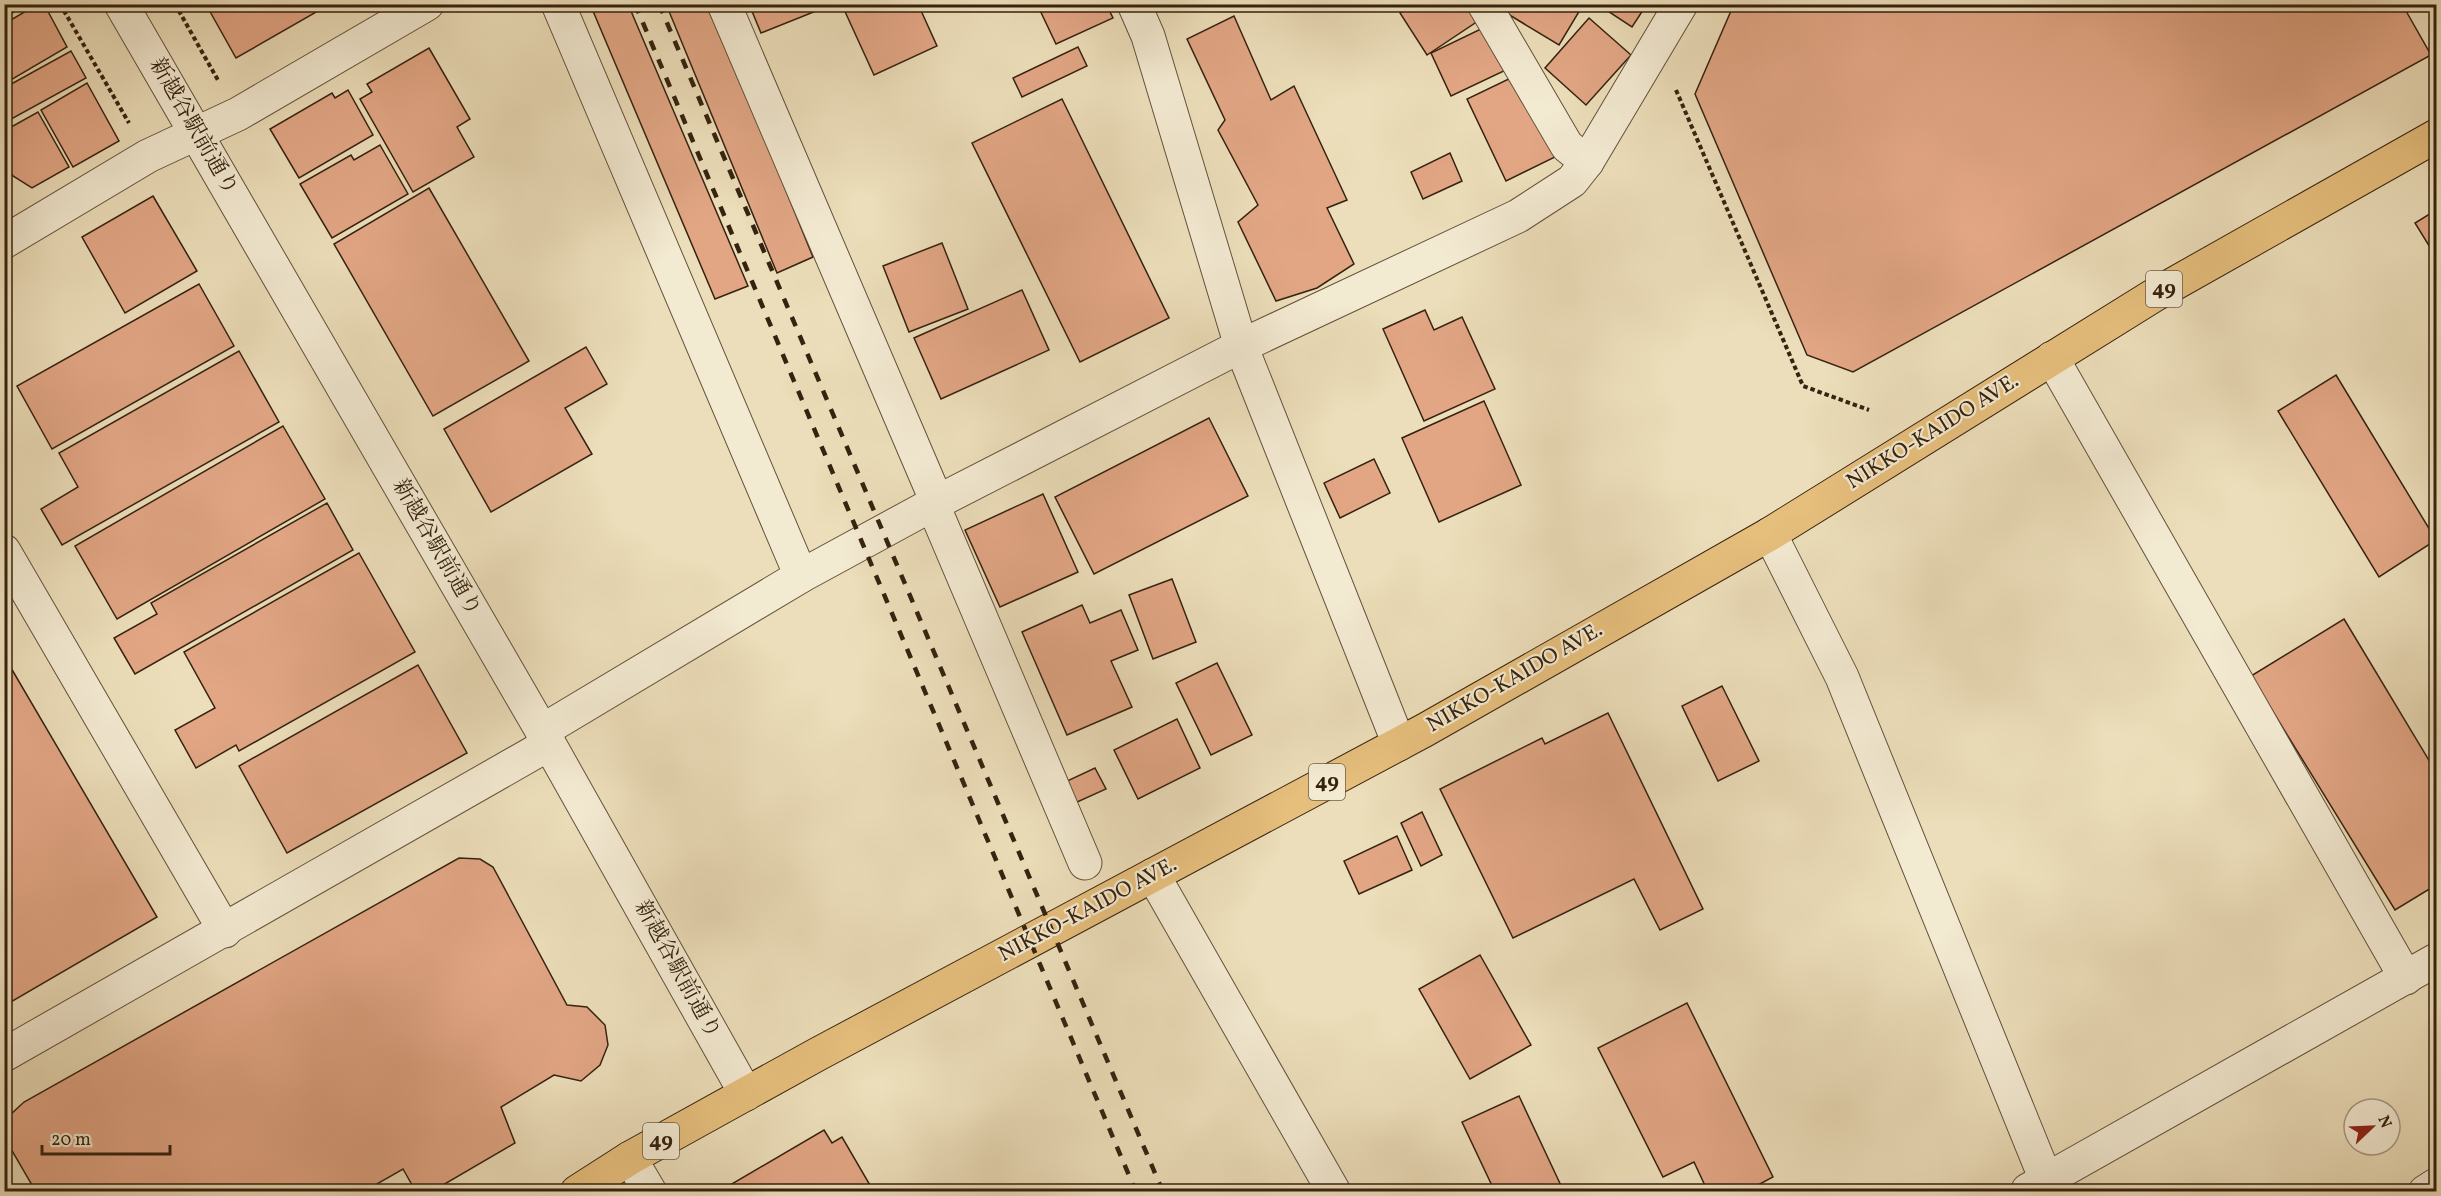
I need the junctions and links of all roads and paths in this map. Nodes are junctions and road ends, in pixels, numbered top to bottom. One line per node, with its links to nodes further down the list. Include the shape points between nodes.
1 (60, 4): 12 (path)
2 (121, 4): 13 (street, 新越谷駅前通り)
3 (175, 4): 10 (path)
4 (427, 4): 13 (street, via 238,114)
5 (558, 4): 23 (street)
6 (724, 4): 20 (street)
7 (1134, 4): 17 (street, via 1148,36)
8 (1484, 4): 15 (street, via 1567,146)
9 (1681, 4): 15 (street)
10 (222, 88)
11 (1675, 89): 19 (path, via 1803,386)
12 (132, 127)
13 (197, 133): 16 (street, via 148,156); 24 (street, 新越谷駅前通り)
14 (2436, 136): 18 (main road, NIKKO-KAIDO AVE. / 49, via 2156,294)
15 (1587, 162): 17 (street, via 1572,181 1518,216)
16 (4, 242)
17 (1241, 346): 20 (street); 25 (street)
18 (2052, 358): 21 (main road, NIKKO-KAIDO AVE. / 49); 30 (street)
19 (1869, 410)
20 (935, 503): 23 (street); 26 (street)
21 (1770, 534): 25 (main road, NIKKO-KAIDO AVE. / 49); 35 (street, via 1842,677)
22 (4, 551): 28 (street)
23 (801, 576): 24 (street)
24 (545, 738): 28 (street); 32 (street, 新越谷駅前通り)
25 (1399, 744): 27 (main road, NIKKO-KAIDO AVE. / 49)
26 (1085, 863)
27 (1153, 875): 32 (main road, NIKKO-KAIDO AVE. / 49); 38 (street)
28 (225, 931): 31 (street)
29 (2436, 960): 30 (street)
30 (2406, 978): 35 (street)
31 (4, 1055)
32 (746, 1094): 33 (main road, NIKKO-KAIDO AVE. / 49)
33 (630, 1158): 36 (main road, NIKKO-KAIDO AVE. / 49); 37 (street)
34 (2436, 1185): 39 (street)
35 (2041, 1188)
36 (577, 1191)
37 (650, 1191)
38 (1334, 1191)
39 (2425, 1191)

